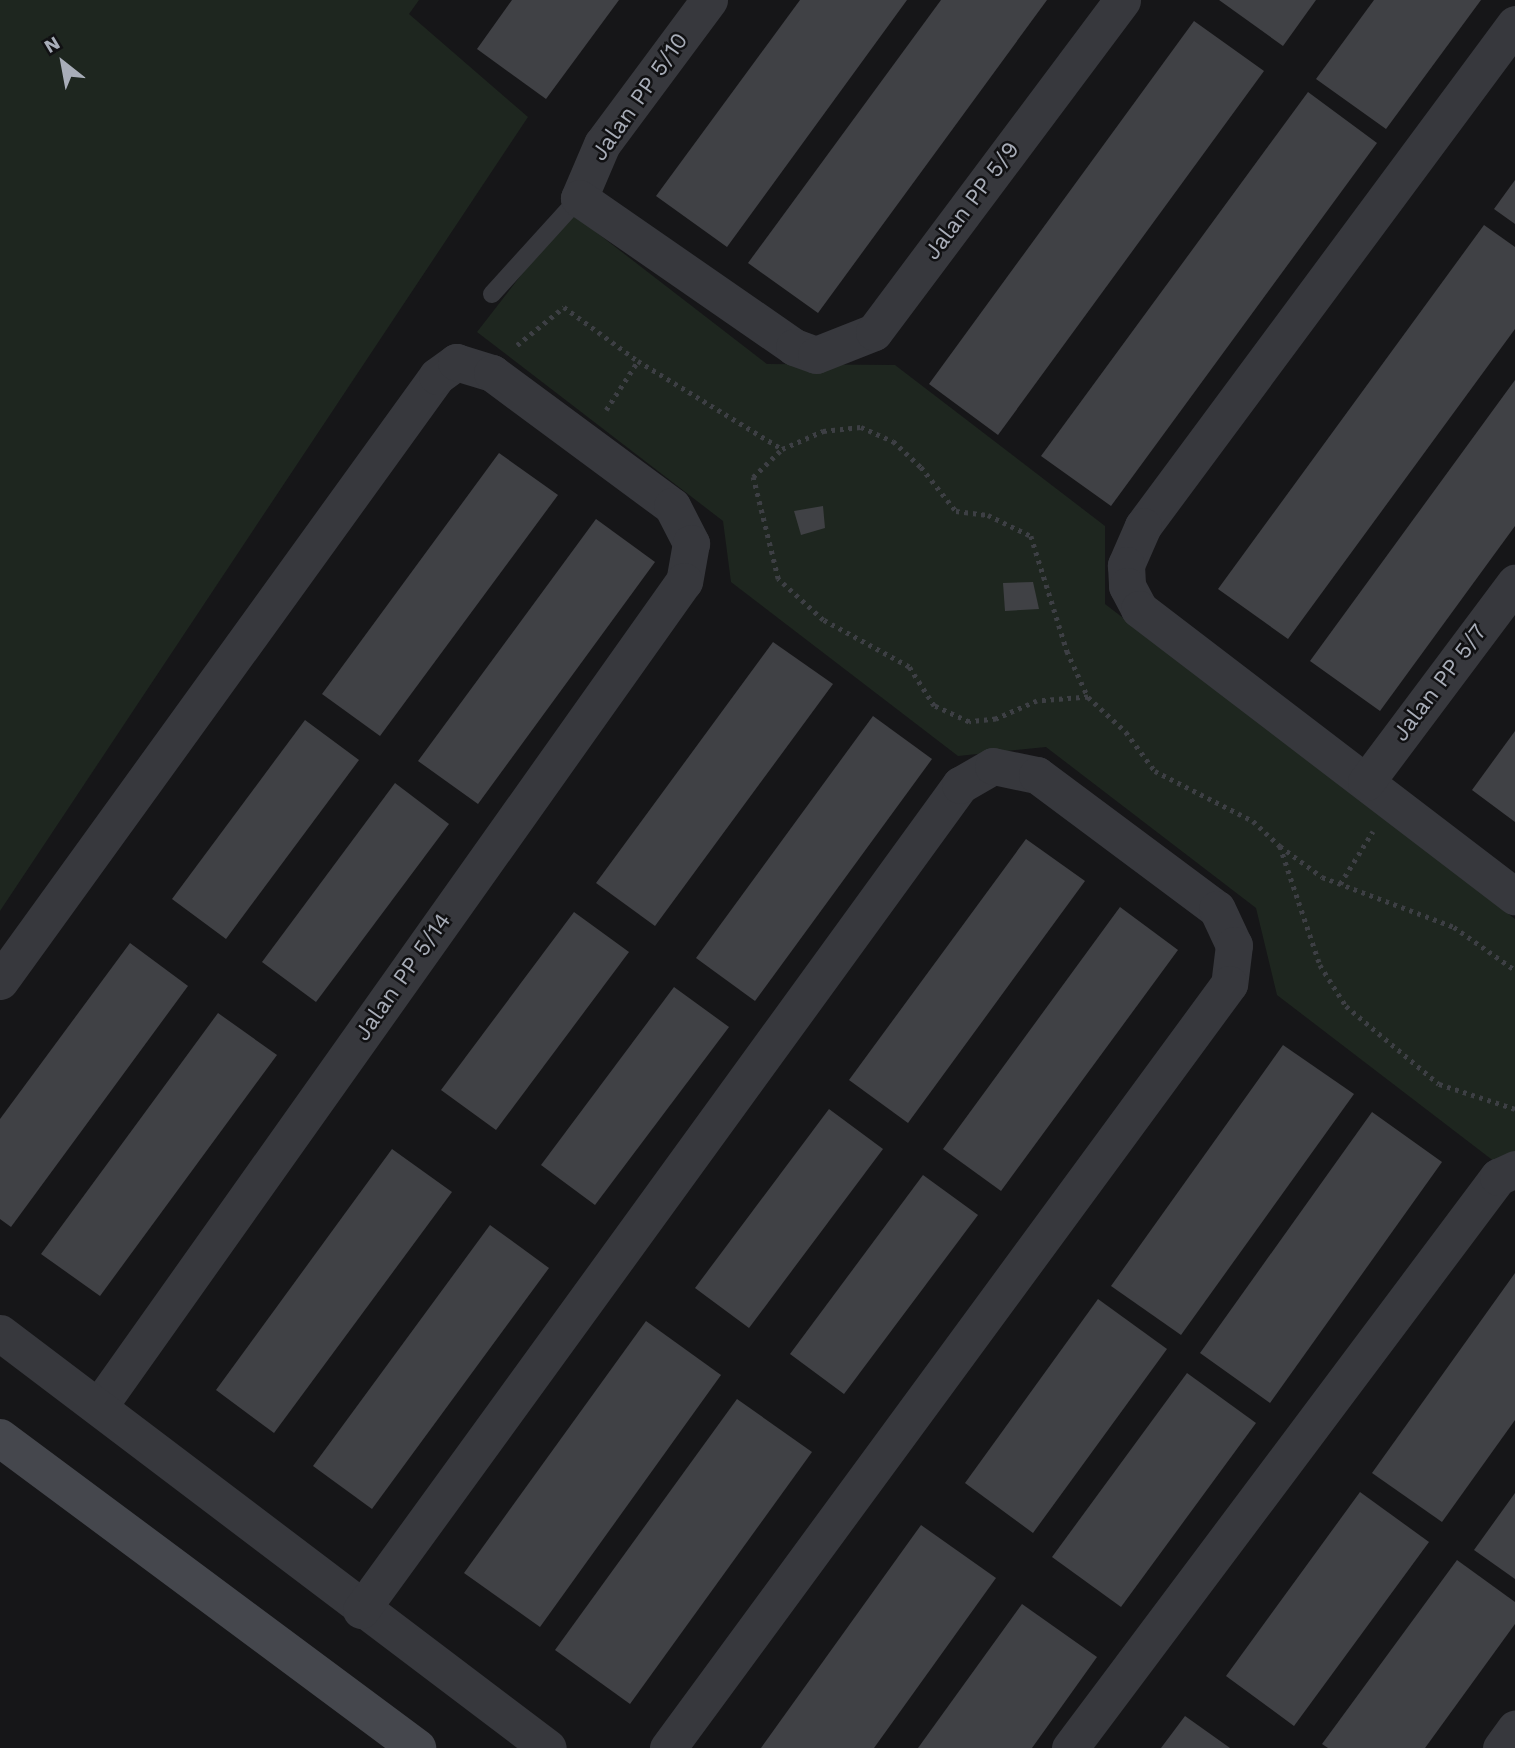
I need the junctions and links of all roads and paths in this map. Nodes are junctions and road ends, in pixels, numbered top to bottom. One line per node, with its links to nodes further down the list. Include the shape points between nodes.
1 (709, 0): 4 (street, Jalan PP 5/10, via 602,144)
2 (1122, 0): 4 (street, Jalan PP 5/9, via 874,332 816,355 794,347)
3 (1515, 23): 12 (street, via 1143,526 1126,565 1127,586 1139,609)
4 (579, 198): 5 (lane)
5 (492, 294)
6 (638, 361): 7 (path, via 564,307 529,331); 8 (path); 9 (path)
7 (492, 373): 8 (street); 17 (street, via 456,362 437,376)
8 (584, 443): 21 (street, Jalan PP 5/14, via 672,506 691,543 684,582)
9 (782, 449): 11 (path, via 823,431 861,427 892,442 921,467 956,511 988,514 1031,537 1067,651); 11 (path, via 753,477 765,535 778,579 823,620 909,667 934,706 969,722 996,719 1037,701)
10 (1515, 583): 12 (street, Jalan PP 5/7)
11 (1088, 697): 13 (path, via 1126,732 1155,771 1253,821)
12 (1378, 792): 14 (path); 15 (street)
13 (1280, 846): 14 (path); 18 (path, via 1321,965 1346,1006 1439,1084)
14 (1340, 884): 16 (path, via 1454,927)
15 (1515, 896)
16 (1515, 970)
17 (0, 981)
18 (1515, 1109)
19 (1515, 1169): 28 (street, via 1499,1177)
20 (0, 1333): 21 (street)
21 (99, 1406): 23 (street)
22 (0, 1438): 25 (street)
23 (361, 1610): 26 (street); 27 (street, via 960,785 993,766 1037,775 1217,909 1234,945 1229,984)
24 (1515, 1729): 29 (street)
25 (417, 1748)
26 (548, 1748)
27 (668, 1748)
28 (1070, 1748)
29 (1501, 1748)

